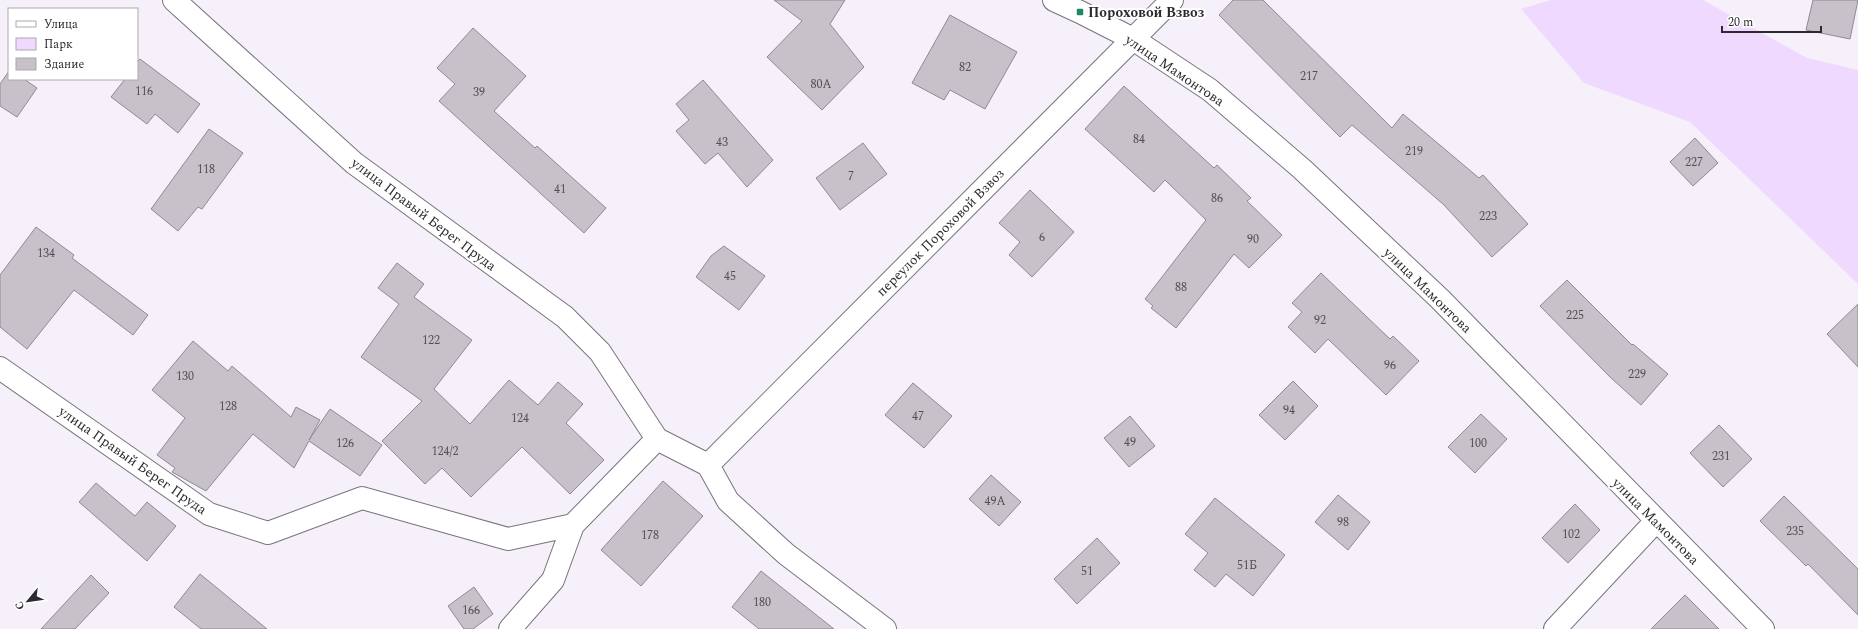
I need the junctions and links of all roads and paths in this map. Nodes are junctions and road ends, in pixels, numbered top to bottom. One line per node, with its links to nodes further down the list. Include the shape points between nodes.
1 (174, 0): 6 (street, улица Правый Берег Пруда, via 354,163 565,318 600,352)
2 (1054, 0): 4 (street, улица Мамонтова)
3 (1172, 0): 4 (street, переулок Пороховой Взвоз)
4 (1133, 39): 7 (street, переулок Пороховой Взвоз); 8 (street, улица Мамонтова, via 1210,90 1302,169 1440,300)
5 (0, 368): 9 (street, улица Правый Берег Пруда, via 209,514 268,533 362,498 508,539)
6 (657, 439): 7 (street, улица Правый Берег Пруда); 9 (street)
7 (708, 465): 11 (street, via 728,501 786,554)
8 (1656, 521): 12 (street); 13 (street, улица Мамонтова)
9 (573, 525): 10 (street, via 552,580)
10 (510, 629)
11 (885, 629)
12 (1555, 629)
13 (1763, 629)

